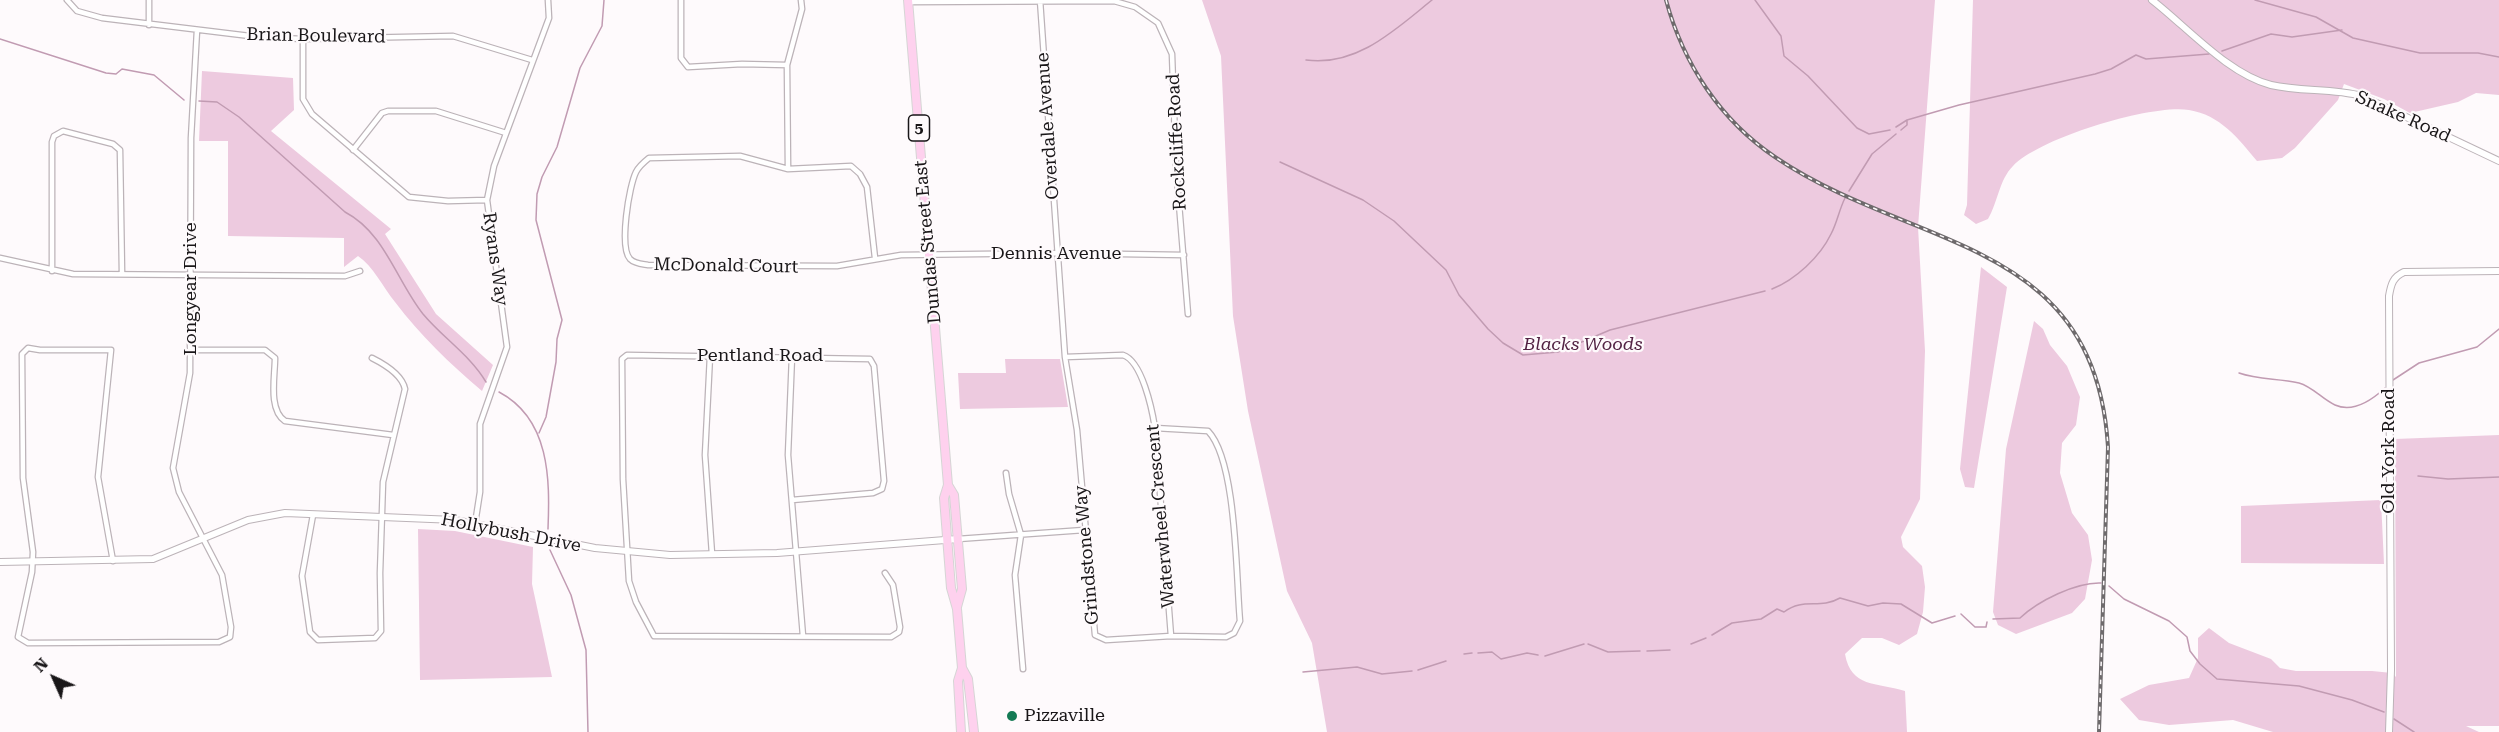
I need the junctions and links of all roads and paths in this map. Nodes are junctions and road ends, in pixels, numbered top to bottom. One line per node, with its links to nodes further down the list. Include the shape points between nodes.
1 (67, 0): 10 (street, Brian Boulevard, via 77,11 88,15)
2 (149, 0): 10 (street)
3 (548, 0): 13 (street, Ryans Way, via 549,18)
4 (681, 0): 14 (street, via 681,58 688,67)
5 (801, 0): 14 (street)
6 (1040, 0): 8 (street); 9 (street); 20 (street, Overdale Avenue)
7 (2152, 0): 17 (street, Snake Road, via 2252,77 2287,88 2362,96)
8 (908, 1): 21 (main road, Dundas Street East / 5)
9 (1114, 1): 22 (street, Rockcliffe Road, via 1135,8 1158,23 1172,54)
10 (149, 24): 11 (street, Brian Boulevard)
11 (196, 30): 12 (street, Brian Boulevard); 29 (street, Longyear Drive)
12 (303, 39): 13 (street, Brian Boulevard, via 453,36); 16 (street, via 306,107)
13 (532, 60): 15 (street, Ryans Way)
14 (787, 65): 18 (street)
15 (506, 133): 16 (street, via 436,111 388,111 382,113); 19 (street, Ryans Way)
16 (353, 150): 19 (street, via 409,197)
17 (2499, 161)
18 (788, 169): 24 (street, McDonald Court, via 851,166 860,174 867,188); 24 (street, McDonald Court, via 740,156 649,158 635,173 628,208 625,237 630,259 648,265 822,267)
19 (487, 200): 43 (street, Ryans Way, via 507,347 479,431 480,492)
20 (1057, 253): 21 (street, Dennis Avenue); 22 (street, Dennis Avenue); 34 (street, Grindstone Way)
21 (928, 255): 24 (street, McDonald Court); 39 (main road, Dundas Street East / 5)
22 (1184, 255): 30 (street, Rockcliffe Road)
23 (0, 258): 25 (street)
24 (875, 258)
25 (52, 271): 28 (street); 28 (street, via 52,142 63,131 113,144 120,150)
26 (360, 271): 29 (street, via 345,276)
27 (2499, 271): 63 (street, Old York Road, via 2404,272 2391,284 2388,296)
28 (122, 274): 29 (street)
29 (191, 275): 31 (street, Longyear Drive)
30 (1188, 314)
31 (191, 350): 37 (street, via 265,351 275,358 275,409 285,421); 47 (street, Longyear Drive, via 189,384 173,468 179,492)
32 (710, 356): 33 (street, Pentland Road); 50 (street, Pentland Road, via 627,355 622,359); 51 (street, via 705,455)
33 (792, 356): 40 (street); 40 (street, Pentland Road, via 863,357 873,362 884,485 873,493)
34 (1065, 357): 36 (street, Waterwheel Crescent, via 1130,357 1151,407); 44 (street, Grindstone Way, via 1077,430)
35 (372, 358): 37 (street, via 385,364 404,385)
36 (1155, 428): 58 (street, Waterwheel Crescent); 58 (street, Grindstone Way, via 1200,428 1214,437 1228,476 1240,621 1239,627 1226,637)
37 (393, 435): 42 (street, via 384,476)
38 (1006, 473): 45 (street)
39 (948, 485): 46 (main road, Dundas Street East / 5, via 954,495); 48 (main road, Dundas Street East / 5, via 944,498)
40 (792, 500): 49 (street)
41 (313, 515): 42 (street, Hollybush Drive); 42 (street, via 302,576 310,632 318,640 370,640 379,635); 47 (street, Hollybush Drive, via 266,515)
42 (382, 517): 43 (street, Hollybush Drive, via 441,518)
43 (475, 524): 50 (street, Hollybush Drive)
44 (1084, 530): 45 (street); 58 (street, Grindstone Way, via 1095,635 1106,640)
45 (1021, 535): 46 (street); 60 (street, via 1015,575)
46 (958, 538): 48 (street, Hollybush Drive); 56 (main road, Dundas Street East / 5, via 962,589)
47 (204, 539): 52 (street, Hollybush Drive, via 153,559); 54 (street, Longyear Drive, via 224,582 232,631 224,641 23,642 18,637)
48 (947, 539): 49 (street, Hollybush Drive); 56 (main road, Dundas Street East / 5)
49 (796, 551): 51 (street, Hollybush Drive); 57 (street)
50 (627, 553): 51 (street, Hollybush Drive); 57 (street, via 631,589 654,636)
51 (712, 554)
52 (113, 561): 54 (street, Hollybush Drive); 54 (street, via 98,477 111,350 28,348 22,354 23,478)
53 (0, 562): 54 (street, Hollybush Drive)
54 (33, 562)
55 (885, 573): 57 (street, via 893,585 900,627 896,635)
56 (957, 609): 59 (main road, Dundas Street East / 5)
57 (803, 636)
58 (1171, 636)
59 (962, 668): 61 (main road, Dundas Street East / 5, via 958,681); 62 (main road, Dundas Street East / 5, via 968,679)
60 (1023, 669)
61 (961, 732)
62 (974, 732)
63 (2389, 732)

